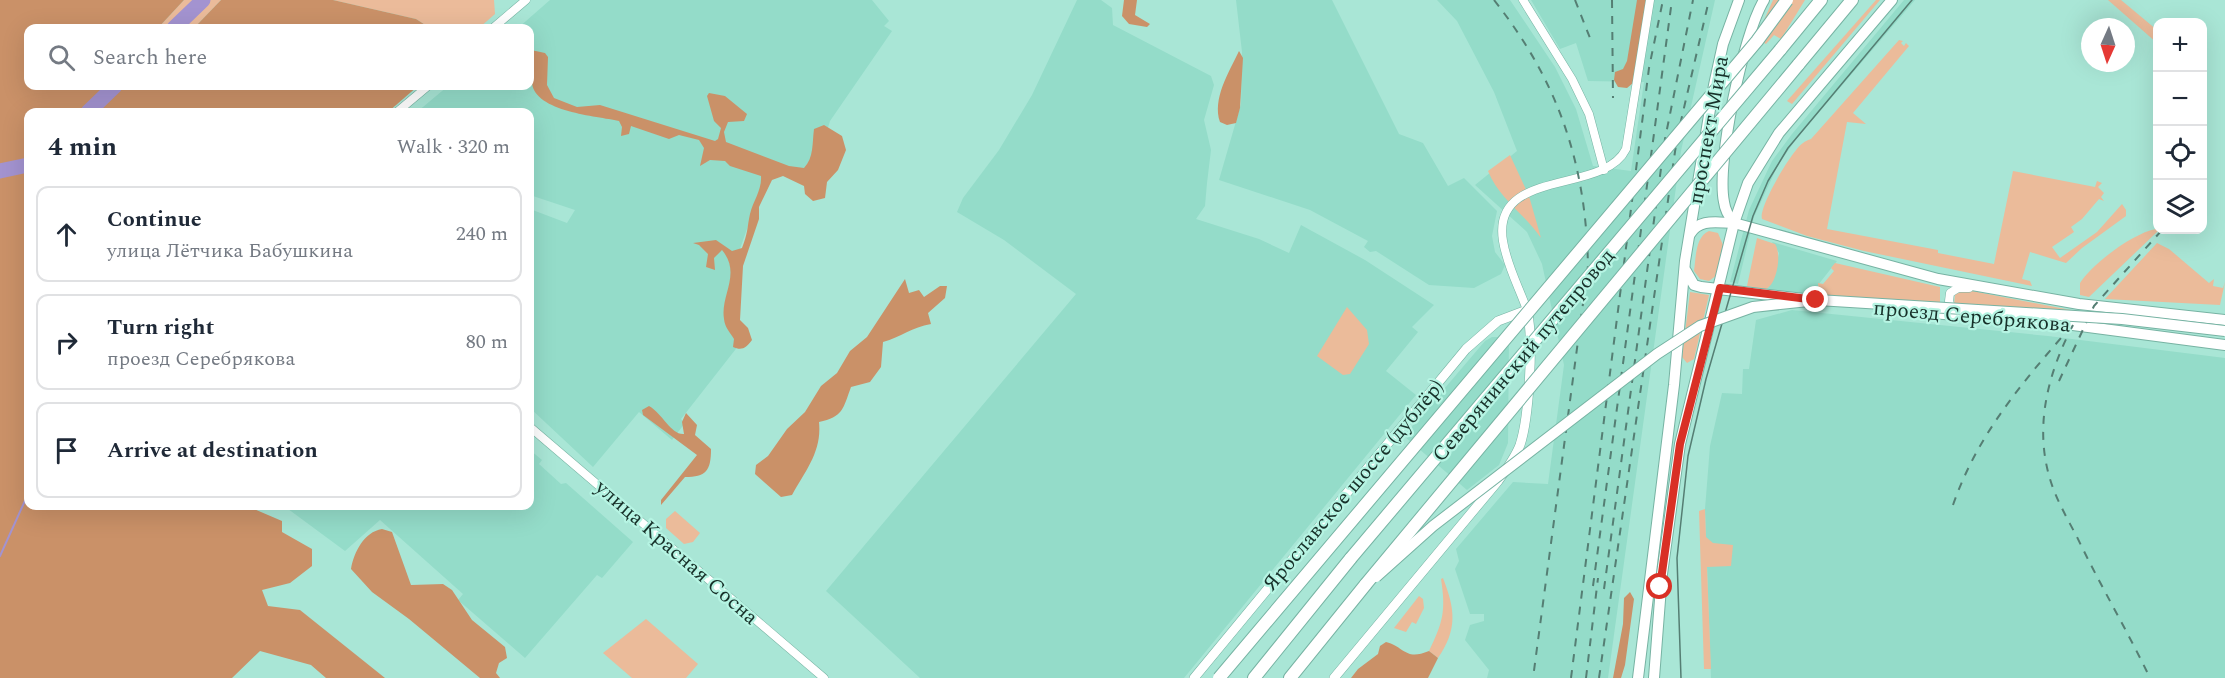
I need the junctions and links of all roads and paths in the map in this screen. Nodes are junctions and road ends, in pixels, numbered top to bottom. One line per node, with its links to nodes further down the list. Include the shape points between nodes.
1 (526, 0): 10 (street)
2 (1523, 0): 13 (street, via 1585,106)
3 (1650, 0): 13 (street, via 1626,149 1622,158)
4 (1739, 0): 15 (main road, проспект Мира, via 1713,86)
5 (1764, 0): 14 (main road, via 1741,64 1725,150 1722,191 1724,205)
6 (1787, 0): 28 (main road, bridge, via 1757,41)
7 (1821, 0): 29 (main road, Северянинский путепровод, bridge)
8 (1852, 0): 25 (main road, Северянинский путепровод, bridge)
9 (1892, 0): 14 (main road, via 1769,146 1748,183)
10 (498, 24)
11 (423, 90): 12 (street)
12 (401, 108)
13 (1604, 170): 19 (street, via 1531,190 1508,211 1502,228 1503,240)
14 (1734, 223): 15 (main road, проезд Серебрякова, via 1705,222); 17 (main road); 18 (main road, проезд Серебрякова, via 1938,279)
15 (1690, 234): 16 (main road, проспект Мира)
16 (1685, 261): 17 (main road, проезд Серебрякова, via 1688,278 1694,285); 32 (main road, проспект Мира)
17 (1720, 288): 20 (main road, проезд Серебрякова); 33 (main road, via 1680,444 1662,574)
18 (1994, 288): 20 (street, via 1963,287 1950,293 1953,311); 21 (main road, проезд Серебрякова, via 2079,304)
19 (1527, 310): 27 (street, Ярославское шоссе (дублёр), via 1498,321 1466,349); 31 (street, via 1530,327 1526,416 1519,447 1498,481)
20 (1971, 318): 23 (main road, проезд Серебрякова, via 2073,325)
21 (2225, 320)
22 (2225, 331): 25 (main road, bridge, via 2122,319 1818,300 1753,307 1700,326 1657,354 1433,526)
23 (2225, 345)
24 (534, 430): 26 (street, улица Красная Сосна)
25 (1366, 584): 30 (main road, Северянинский путепровод)
26 (824, 678)
27 (1194, 678)
28 (1219, 678)
29 (1254, 678)
30 (1290, 678)
31 (1334, 678)
32 (1638, 678)
33 (1654, 678)

